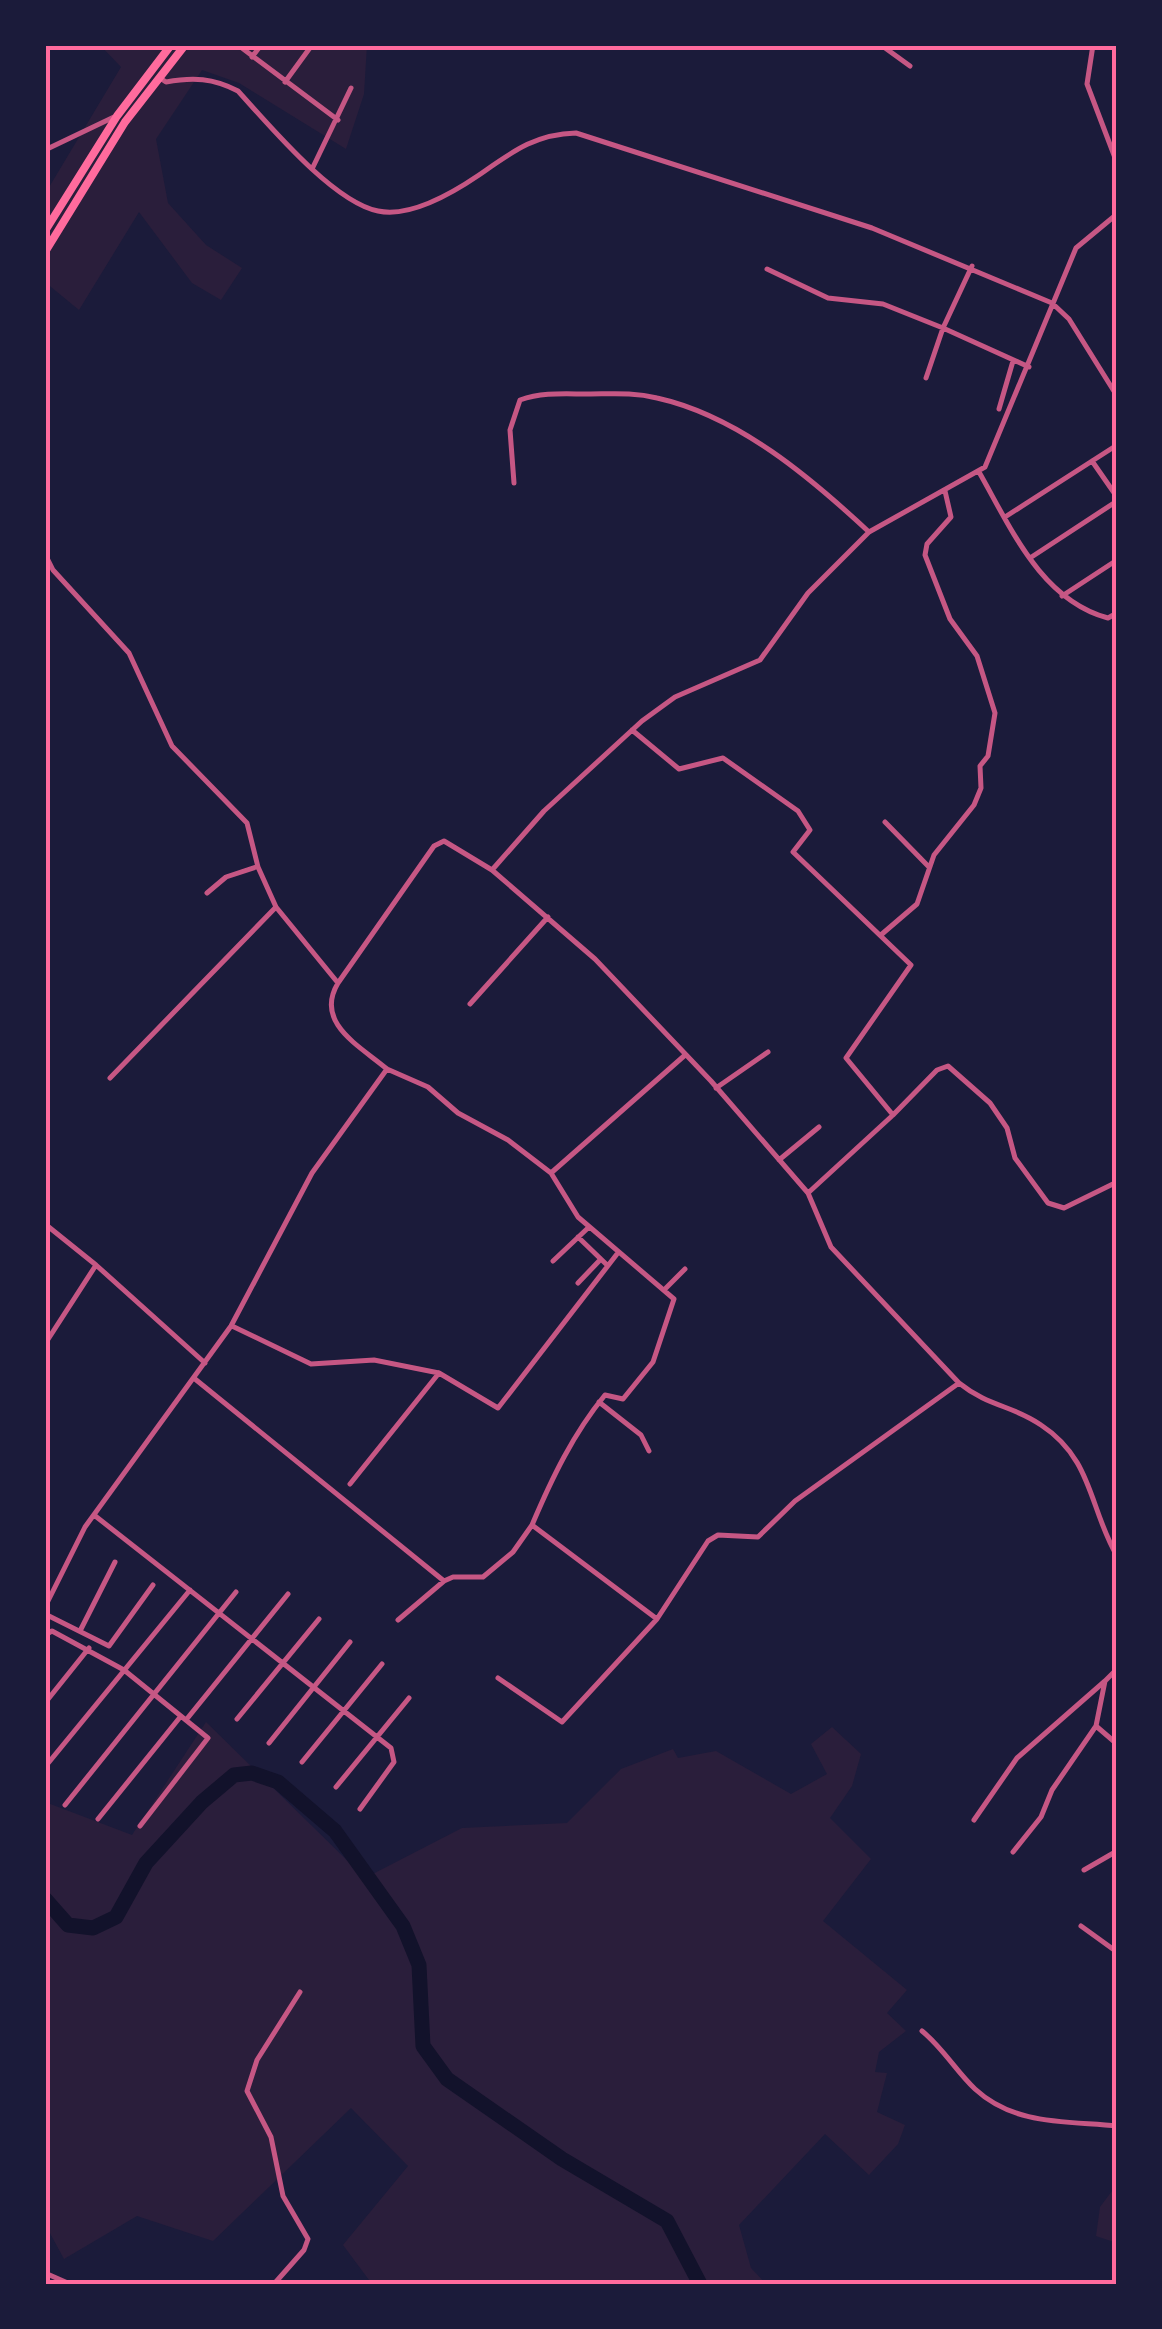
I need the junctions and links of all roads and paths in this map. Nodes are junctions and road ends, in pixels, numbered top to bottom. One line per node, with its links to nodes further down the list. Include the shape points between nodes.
1 (171, 45): 12 (main road)
2 (184, 45): 12 (main road)
3 (238, 45): 10 (street)
4 (262, 45): 10 (street)
5 (312, 45): 13 (street)
6 (881, 45): 9 (street)
7 (895, 45): 9 (street)
8 (1093, 45): 18 (street, via 1087,84)
9 (890, 52): 11 (street)
10 (252, 57): 13 (street)
11 (910, 66)
12 (154, 74): 15 (main road); 19 (street, via 166,82 194,77 238,91)
13 (285, 82): 16 (street)
14 (352, 88): 16 (street)
15 (121, 119): 17 (street); 21 (main road); 22 (main road)
16 (338, 120): 19 (street)
17 (45, 150)
18 (1117, 163)
19 (313, 166): 23 (street, via 347,197 387,212 460,188 531,139 576,133)
20 (1117, 214): 25 (street, via 1079,244)
21 (45, 230)
22 (45, 252)
23 (972, 266): 25 (street); 26 (street)
24 (767, 269): 26 (street, via 828,298 883,304)
25 (1052, 302): 28 (street); 30 (street)
26 (944, 328): 27 (street); 29 (street)
27 (1013, 361): 28 (street); 31 (street)
28 (1029, 367): 34 (street)
29 (926, 378)
30 (1117, 396)
31 (998, 409)
32 (1117, 445): 33 (street)
33 (1092, 461): 37 (street); 38 (street)
34 (979, 472): 36 (street); 38 (street)
35 (514, 483): 39 (street, via 510,430 520,400 538,394 638,394 685,407 766,449)
36 (945, 491): 39 (street); 47 (street, via 950,517 925,554 950,619 977,656 995,713 974,805)
37 (1117, 499): 41 (street)
38 (1004, 518): 41 (street)
39 (869, 532): 45 (street, via 808,593 760,660 675,697)
40 (45, 554): 48 (street, via 128,653 172,746 247,823)
41 (1030, 558): 43 (street)
42 (1117, 560): 43 (street)
43 (1062, 596): 44 (street, via 1099,616)
44 (1117, 613)
45 (632, 730): 49 (street); 53 (street, via 679,769 722,758 798,811 810,830 793,852)
46 (885, 822): 47 (street)
47 (928, 866): 53 (street, via 912,912)
48 (258, 867): 50 (street, via 226,877); 51 (street)
49 (492, 870): 52 (street); 54 (street, via 456,845 434,846)
50 (207, 893)
51 (276, 907): 54 (street); 59 (street)
52 (548, 916): 55 (street); 57 (street)
53 (882, 934): 61 (street, via 904,954 910,970 845,1062)
54 (338, 983): 58 (street, via 330,998 333,1021)
55 (470, 1004)
56 (768, 1052): 60 (street)
57 (684, 1055): 60 (street); 64 (street)
58 (387, 1069): 64 (street, via 428,1086); 76 (street, via 312,1173)
59 (110, 1078)
60 (716, 1088): 63 (street)
61 (893, 1115): 65 (street, via 948,1066 990,1103 1007,1128 1012,1154 1048,1203 1064,1208); 66 (street)
62 (820, 1128): 63 (street)
63 (780, 1160): 66 (street)
64 (551, 1173): 68 (street)
65 (1117, 1182)
66 (808, 1192): 81 (street, via 832,1247)
67 (45, 1224): 72 (street)
68 (588, 1227): 69 (street); 70 (street)
69 (578, 1237): 71 (street); 74 (street, via 603,1262)
70 (618, 1254): 75 (street); 79 (street, via 498,1408)
71 (554, 1262)
72 (96, 1266): 77 (street); 78 (street)
73 (685, 1270): 75 (street)
74 (578, 1283)
75 (666, 1288): 82 (street, via 674,1304 653,1362 620,1400 606,1394)
76 (231, 1326): 78 (street); 79 (street, via 311,1364 374,1360)
77 (45, 1344)
78 (205, 1363): 80 (street)
79 (439, 1374): 84 (street)
80 (195, 1379): 85 (street); 89 (street)
81 (959, 1383): 87 (street, via 982,1402 1014,1410 1057,1436 1089,1480); 97 (street, via 794,1501 758,1537 718,1534 708,1541)
82 (599, 1402): 83 (street, via 641,1435); 86 (street, via 563,1456)
83 (648, 1451)
84 (350, 1484)
85 (94, 1515): 91 (street); 94 (street)
86 (532, 1525): 89 (street, via 514,1552 483,1577); 97 (street)
87 (1117, 1556)
88 (115, 1562): 99 (street)
89 (444, 1581): 98 (street)
90 (152, 1586): 99 (street, via 109,1646)
91 (190, 1590): 95 (street); 106 (street)
92 (236, 1592): 95 (street)
93 (288, 1594): 101 (street)
94 (45, 1611): 99 (street)
95 (220, 1612): 101 (street); 111 (street)
96 (319, 1619): 104 (street)
97 (657, 1619): 108 (street, via 562,1722)
98 (398, 1620)
99 (80, 1631)
100 (45, 1636): 103 (street, via 52,1631)
101 (253, 1638): 104 (street); 115 (street)
102 (350, 1642): 110 (street)
103 (88, 1648): 106 (street); 113 (street)
104 (284, 1664): 110 (street); 116 (street)
105 (382, 1664): 114 (street)
106 (124, 1670): 111 (street); 122 (street)
107 (1117, 1670): 109 (street)
108 (498, 1678)
109 (1105, 1681): 117 (street); 127 (street, via 1017,1758)
110 (314, 1687): 114 (street); 119 (street)
111 (155, 1694): 115 (street); 124 (street)
112 (409, 1698): 118 (street)
113 (45, 1703)
114 (344, 1710): 118 (street); 121 (street)
115 (183, 1718): 126 (street); 128 (street, via 206,1742)
116 (237, 1719)
117 (1096, 1726): 120 (street); 129 (street)
118 (375, 1735): 123 (street); 125 (street, via 391,1748 394,1762)
119 (269, 1743)
120 (1117, 1744)
121 (302, 1762)
122 (45, 1768)
123 (336, 1787)
124 (65, 1805)
125 (360, 1809)
126 (98, 1819)
127 (974, 1820)
128 (140, 1826)
129 (1013, 1852)
130 (1117, 1852): 131 (street)
131 (1084, 1870)
132 (1081, 1926): 133 (street)
133 (1117, 1952)
134 (300, 1992): 139 (street, via 248,2086 248,2098 271,2136 283,2196 308,2239)
135 (922, 2032): 136 (street, via 995,2103 1039,2120)
136 (1117, 2126)
137 (45, 2273): 138 (street)
138 (70, 2284)
139 (274, 2284)

